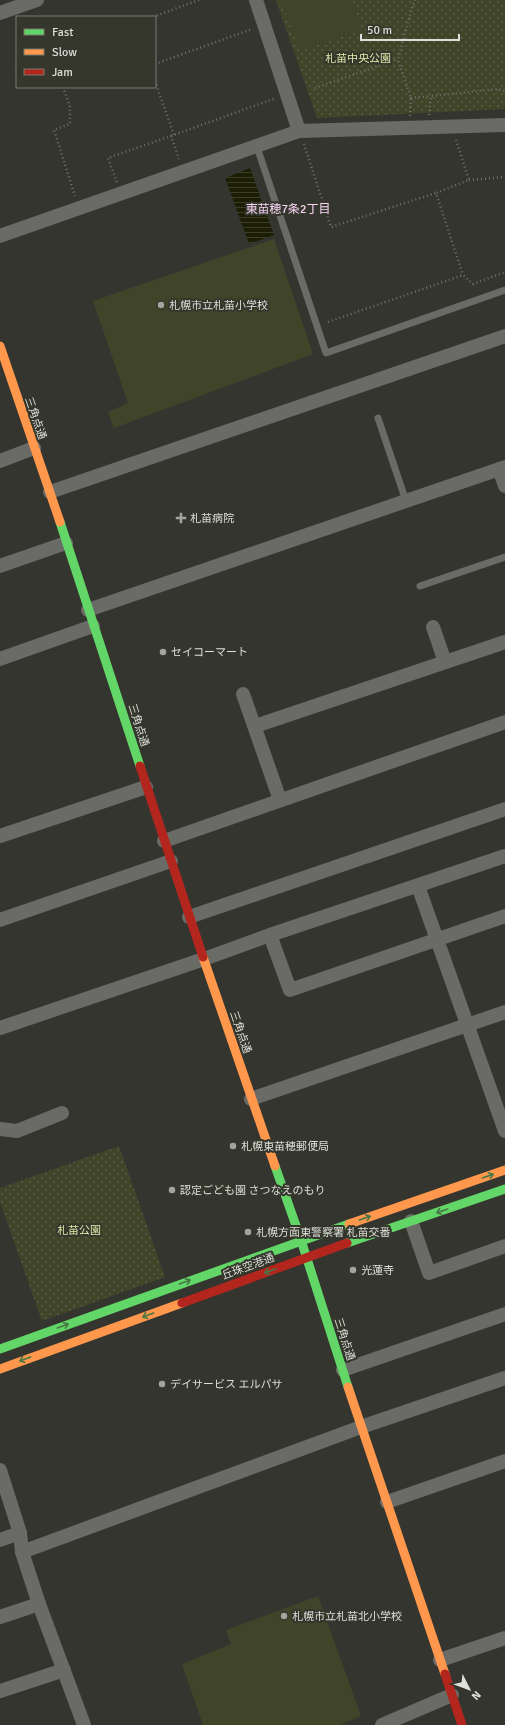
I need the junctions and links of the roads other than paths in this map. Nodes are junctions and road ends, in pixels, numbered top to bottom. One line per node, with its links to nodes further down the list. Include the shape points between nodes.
1 (37, 0): 3 (street)
2 (256, 0): 5 (street)
3 (0, 13)
4 (505, 125): 5 (street)
5 (301, 136): 6 (street)
6 (257, 147): 7 (street); 8 (lane, via 326,353)
7 (0, 236)
8 (505, 290)
9 (505, 337): 17 (street)
10 (0, 346): 11 (street, 三角点通)
11 (2, 363): 13 (street, 三角点通)
12 (378, 418): 18 (lane)
13 (34, 448): 14 (street); 17 (street, 三角点通)
14 (0, 461)
15 (502, 468): 16 (street); 18 (street)
16 (505, 486)
17 (50, 492): 19 (street, 三角点通)
18 (406, 501): 23 (street)
19 (66, 543): 21 (street); 23 (street, 三角点通)
20 (505, 557): 22 (lane)
21 (0, 566)
22 (420, 586)
23 (88, 610): 24 (street, 三角点通)
24 (93, 626): 27 (street); 32 (street, 三角点通)
25 (433, 627): 28 (street)
26 (505, 642): 28 (street)
27 (0, 659)
28 (445, 662): 31 (street)
29 (243, 694): 31 (street)
30 (505, 722): 33 (street)
31 (255, 726): 33 (street)
32 (146, 787): 35 (street); 36 (street, 三角点通)
33 (280, 800): 36 (street)
34 (505, 809): 41 (street)
35 (0, 836)
36 (164, 841): 38 (street, 三角点通)
37 (505, 856): 39 (street)
38 (171, 861): 41 (street, 三角点通); 42 (street)
39 (418, 886): 43 (street); 44 (street)
40 (505, 916): 44 (street)
41 (190, 917): 45 (street, 三角点通)
42 (0, 920)
43 (270, 935): 44 (street, via 290,990); 45 (street)
44 (437, 940): 47 (street)
45 (204, 959): 48 (street); 49 (street, 三角点通)
46 (505, 1012): 47 (street)
47 (468, 1025): 49 (street); 52 (street)
48 (0, 1028)
49 (251, 1100): 56 (street, 三角点通)
50 (62, 1113): 51 (street, via 17,1131)
51 (0, 1129)
52 (505, 1131)
53 (505, 1170): 56 (street, 丘珠空港通, one-way to 53)
54 (505, 1189): 55 (street, 丘珠空港通, one-way to 55)
55 (411, 1221): 57 (street, via 429,1273); 58 (street, 丘珠空港通)
56 (301, 1240): 58 (street, 三角点通); 60 (street, 丘珠空港通, one-way to 56)
57 (505, 1246)
58 (307, 1258): 61 (street, 丘珠空港通, one-way to 61); 62 (street, 三角点通)
59 (505, 1314): 62 (street)
60 (0, 1349)
61 (0, 1369)
62 (343, 1370): 64 (street, 三角点通)
63 (505, 1378): 64 (street)
64 (361, 1427): 67 (street, 三角点通); 70 (street)
65 (505, 1461): 67 (street)
66 (0, 1470): 68 (street)
67 (387, 1502): 74 (street, 三角点通)
68 (20, 1533): 69 (street); 70 (street)
69 (0, 1540)
70 (22, 1552): 71 (street)
71 (39, 1604): 72 (street); 75 (street)
72 (0, 1617)
73 (505, 1638): 74 (street)
74 (440, 1660): 77 (street, 三角点通)
75 (64, 1670): 76 (street); 78 (street)
76 (0, 1691)
77 (452, 1695): 79 (street); 80 (street, 三角点通)
78 (84, 1725)
79 (382, 1725)
80 (462, 1725)

